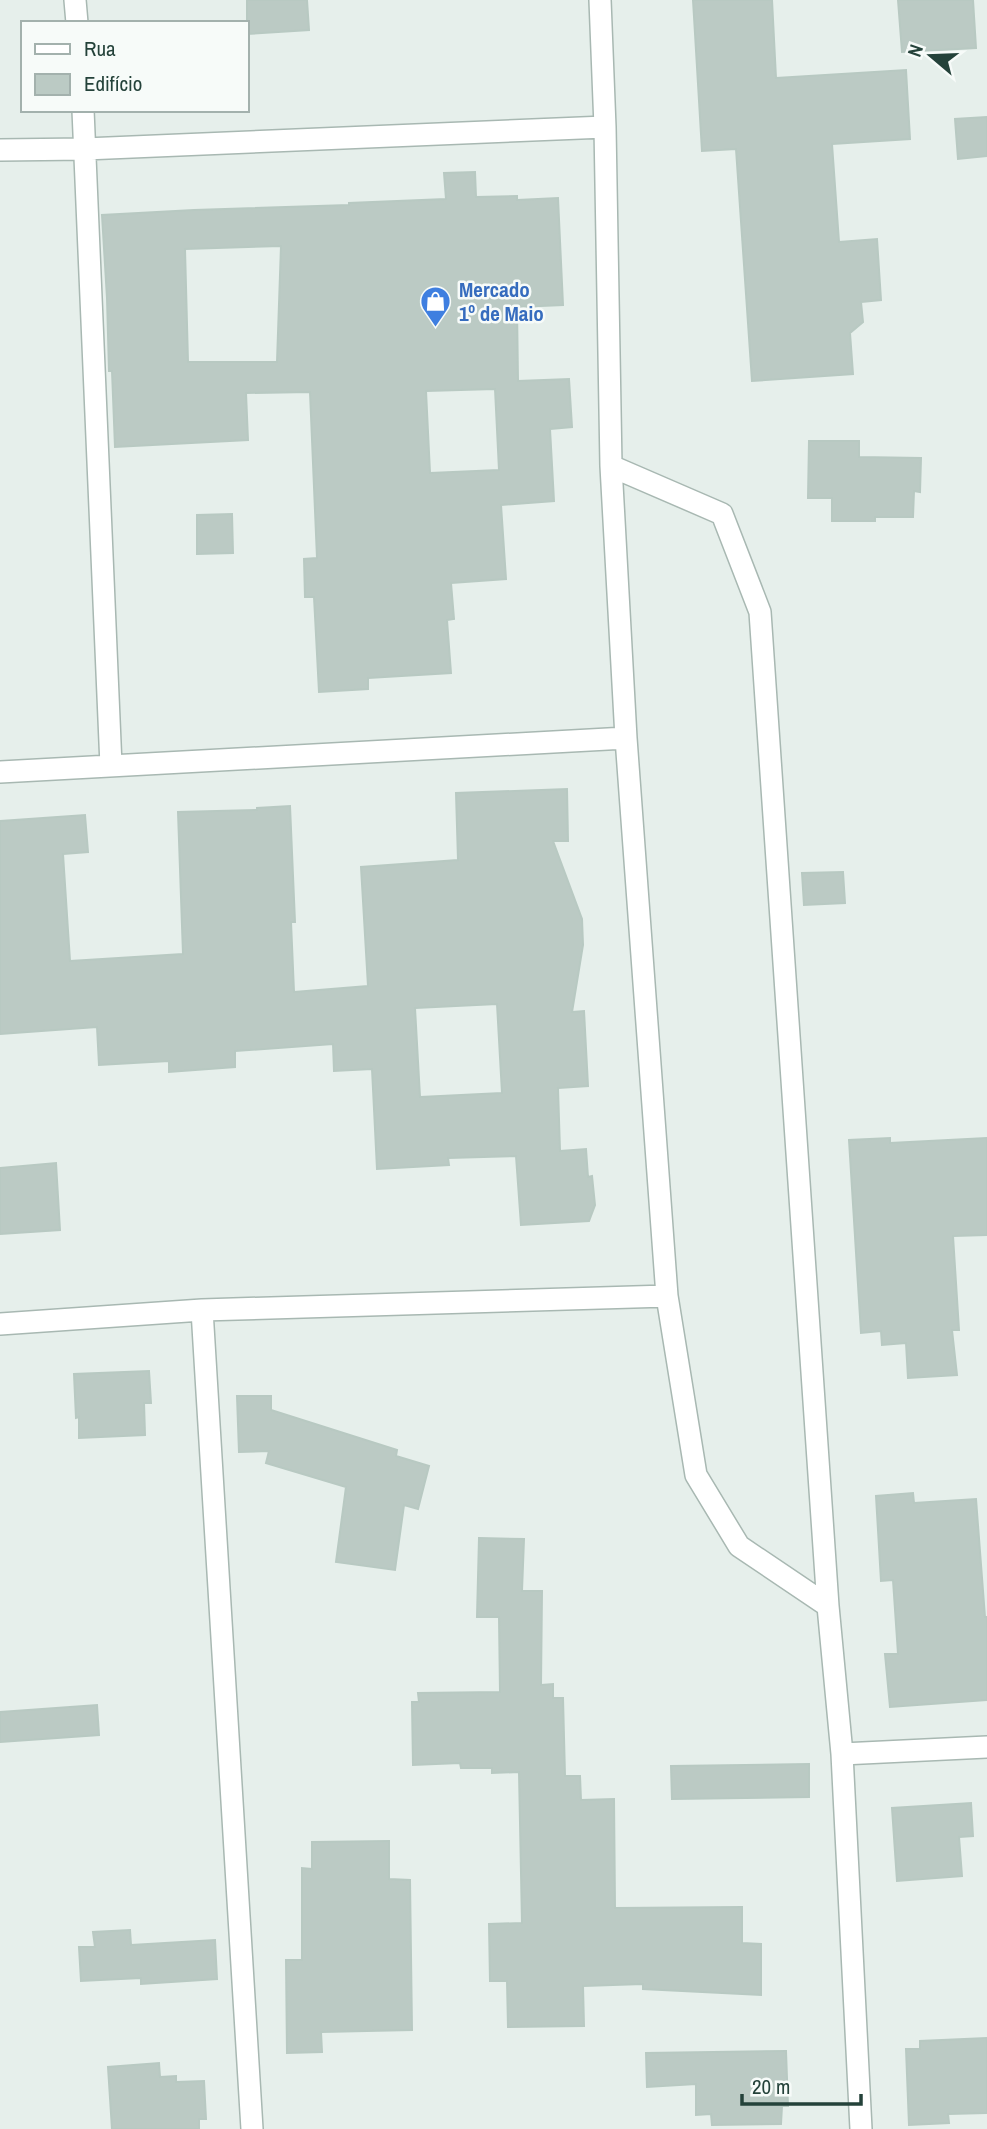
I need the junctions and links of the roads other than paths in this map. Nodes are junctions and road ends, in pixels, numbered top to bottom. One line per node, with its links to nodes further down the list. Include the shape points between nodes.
1 (75, 0): 3 (street)
2 (600, 0): 5 (street)
3 (77, 21)
4 (83, 112): 6 (street)
5 (606, 127): 6 (street); 8 (street)
6 (85, 149): 7 (street); 10 (street)
7 (0, 150)
8 (611, 466): 9 (street); 15 (street, via 722,514 760,612)
9 (626, 738): 10 (street); 12 (street)
10 (111, 766): 11 (street)
11 (0, 772)
12 (667, 1296): 13 (street); 15 (street, via 696,1475 739,1546)
13 (202, 1310): 14 (street); 18 (street)
14 (0, 1324)
15 (828, 1606): 17 (street)
16 (987, 1747): 17 (street)
17 (842, 1754): 19 (street)
18 (252, 2129)
19 (861, 2129)

